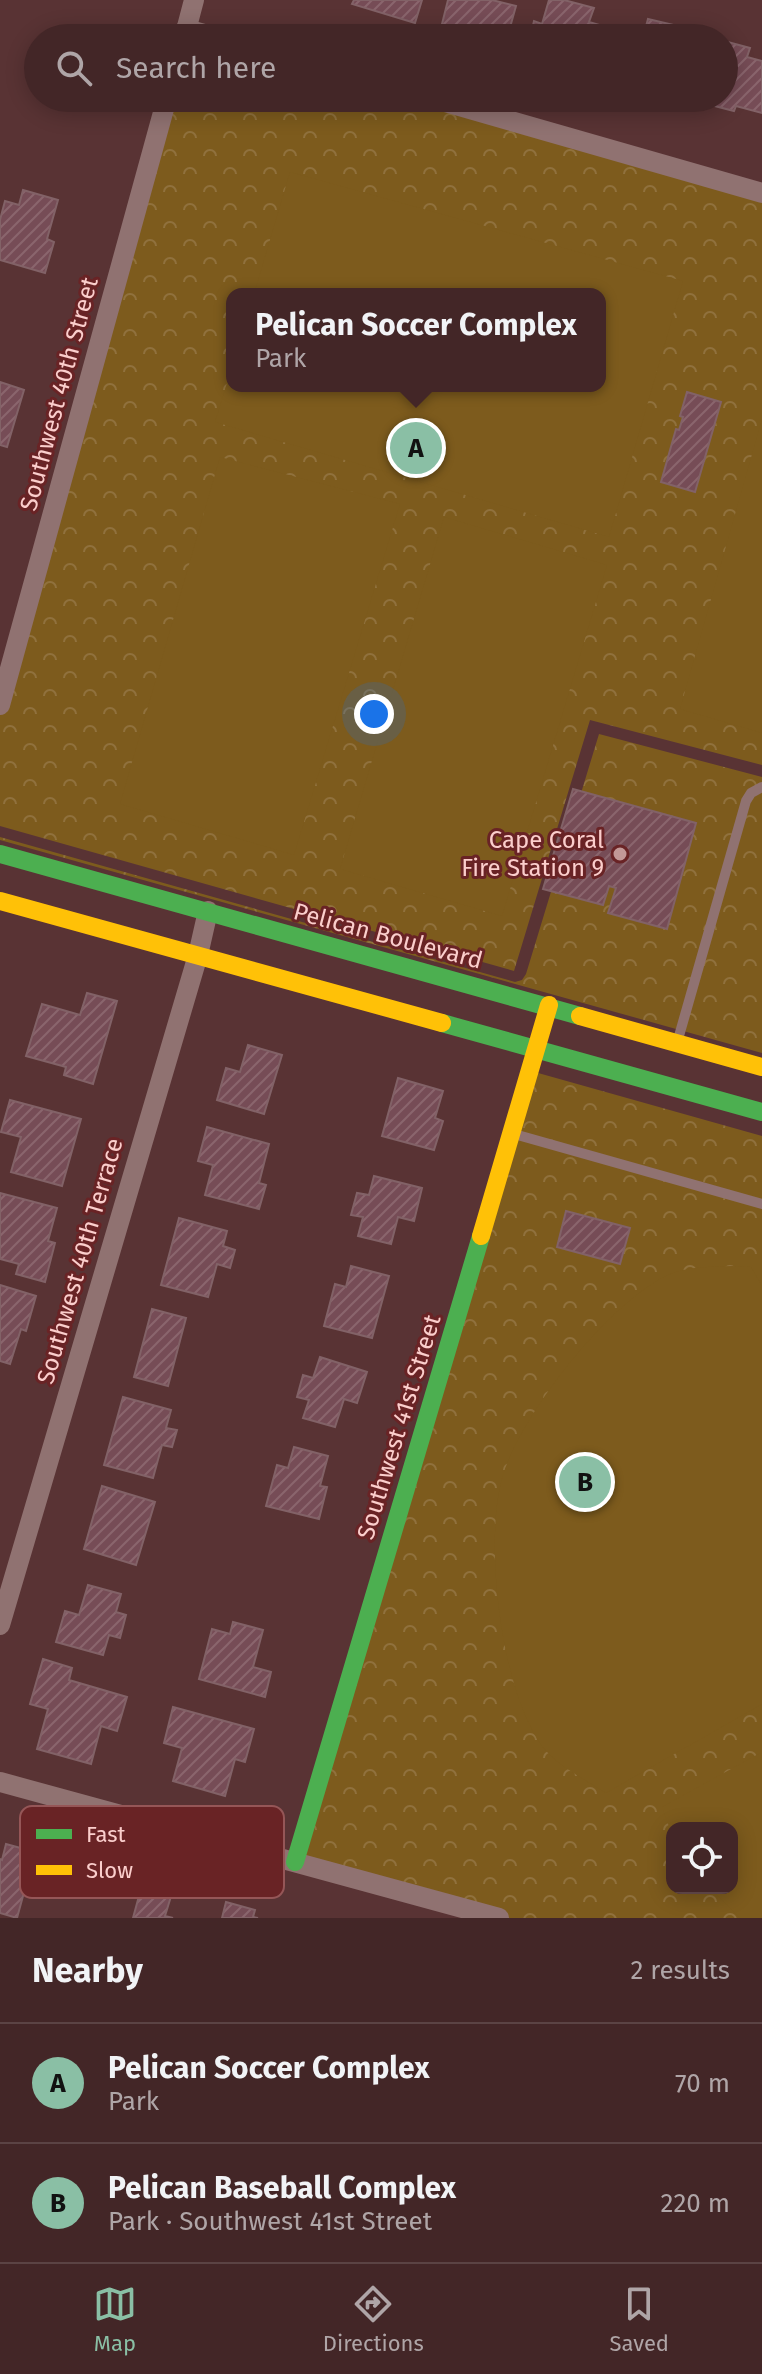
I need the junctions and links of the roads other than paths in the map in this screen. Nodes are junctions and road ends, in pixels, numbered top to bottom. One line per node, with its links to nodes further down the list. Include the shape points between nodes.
1 (194, 0): 2 (street)
2 (188, 24)
3 (163, 112): 6 (street, Southwest 40th Street)
4 (480, 112): 5 (street)
5 (762, 193)
6 (0, 705)
7 (762, 787): 13 (lane, via 746,801)
8 (0, 854): 10 (street, Pelican Boulevard)
9 (0, 901): 11 (street)
10 (208, 911): 11 (street, Southwest 40th Terrace); 12 (street, Pelican Boulevard)
11 (198, 955): 14 (street); 19 (street, Southwest 40th Terrace)
12 (549, 1005): 13 (street, Pelican Boulevard); 14 (street, Southwest 41st Street)
13 (677, 1044): 15 (street, Pelican Boulevard)
14 (537, 1050): 16 (street); 17 (street, Southwest 41st Street)
15 (762, 1067)
16 (762, 1112)
17 (512, 1133): 18 (lane); 23 (street, Southwest 41st Street)
18 (762, 1204)
19 (0, 1625)
20 (0, 1782): 21 (street)
21 (88, 1806)
22 (284, 1859): 23 (street)
23 (295, 1862): 24 (street)
24 (499, 1918)

